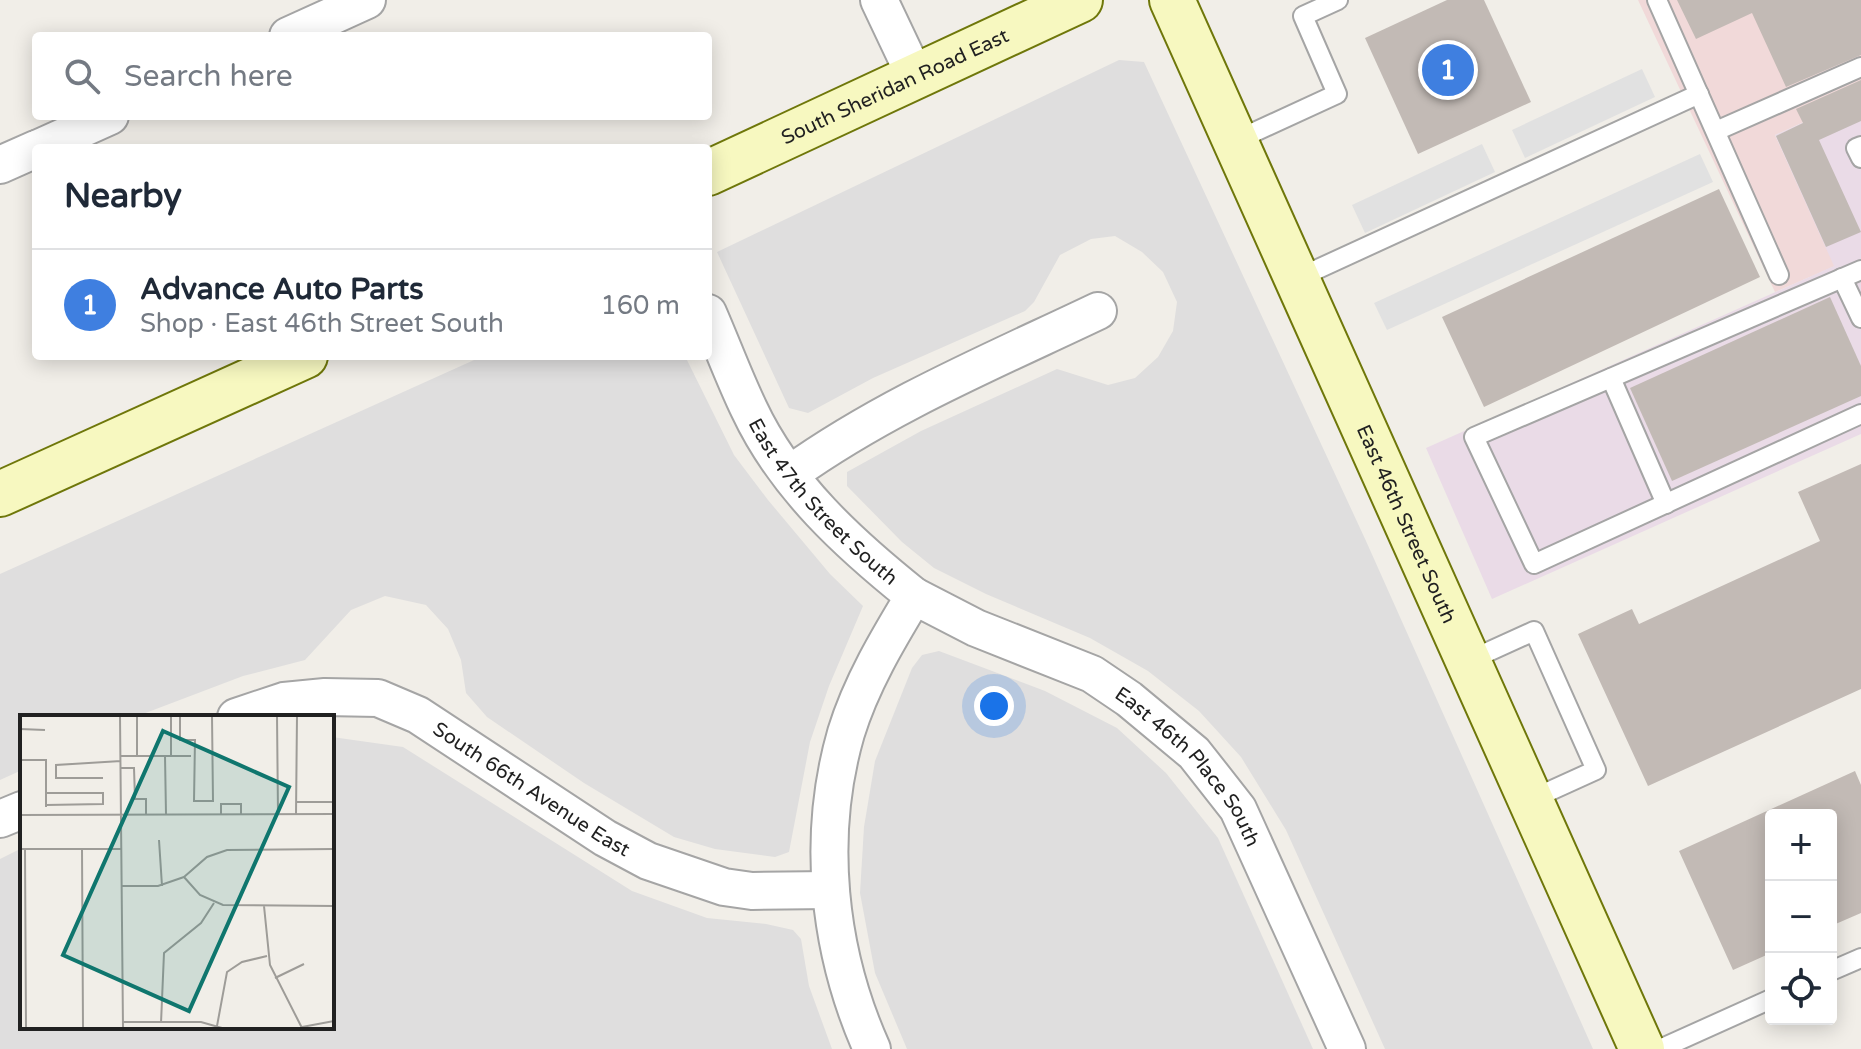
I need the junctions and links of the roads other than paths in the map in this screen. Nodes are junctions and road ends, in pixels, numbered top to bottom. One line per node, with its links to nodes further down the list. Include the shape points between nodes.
1 (367, 0): 7 (street)
2 (879, 0): 9 (street)
3 (1080, 0): 9 (street, South Sheridan Road East)
4 (1172, 0): 13 (street, East 46th Street South)
5 (1338, 0): 13 (lane, via 1303,16 1337,94)
6 (1657, 0): 10 (lane)
7 (297, 32)
8 (1861, 67): 12 (lane)
9 (915, 76): 19 (street, South Sheridan Road East)
10 (1699, 94): 12 (lane); 23 (lane)
11 (101, 120): 14 (street)
12 (1716, 131): 21 (lane)
13 (1235, 141): 23 (street, East 46th Street South)
14 (48, 144)
15 (1861, 146): 17 (lane, via 1856,148)
16 (32, 151): 18 (street)
17 (1861, 158)
18 (0, 165)
19 (712, 171)
20 (1861, 270): 22 (lane)
21 (1779, 275)
22 (1842, 278): 25 (lane); 28 (lane)
23 (1296, 279): 34 (street, East 46th Street South)
24 (1098, 311): 30 (street, via 901,404)
25 (1861, 318)
26 (712, 322): 30 (street, East 47th Street South, via 750,411)
27 (296, 360): 31 (street)
28 (1611, 378): 32 (lane); 32 (lane, via 1474,437 1534,564)
29 (1861, 414): 32 (lane)
30 (790, 474): 33 (street, East 47th Street South, via 842,536)
31 (0, 494)
32 (1666, 504)
33 (914, 596): 39 (street, East 47th Street South, via 879,656 847,731 833,798); 44 (street, East 46th Place South, via 976,628 1092,674 1194,753 1238,809)
34 (1468, 661): 36 (street, East 46th Street South); 36 (lane, via 1534,631 1596,770)
35 (242, 715): 39 (street, South 66th Avenue East, via 284,701 378,698 418,715 648,861 724,887)
36 (1530, 800): 45 (street, East 46th Street South)
37 (20, 811): 38 (street)
38 (0, 819)
39 (830, 890): 43 (street, East 47th Street South, via 840,958)
40 (1861, 958): 41 (lane)
41 (1837, 968)
42 (1765, 1002): 46 (lane)
43 (872, 1049)
44 (1347, 1049)
45 (1642, 1049)
46 (1660, 1049)

